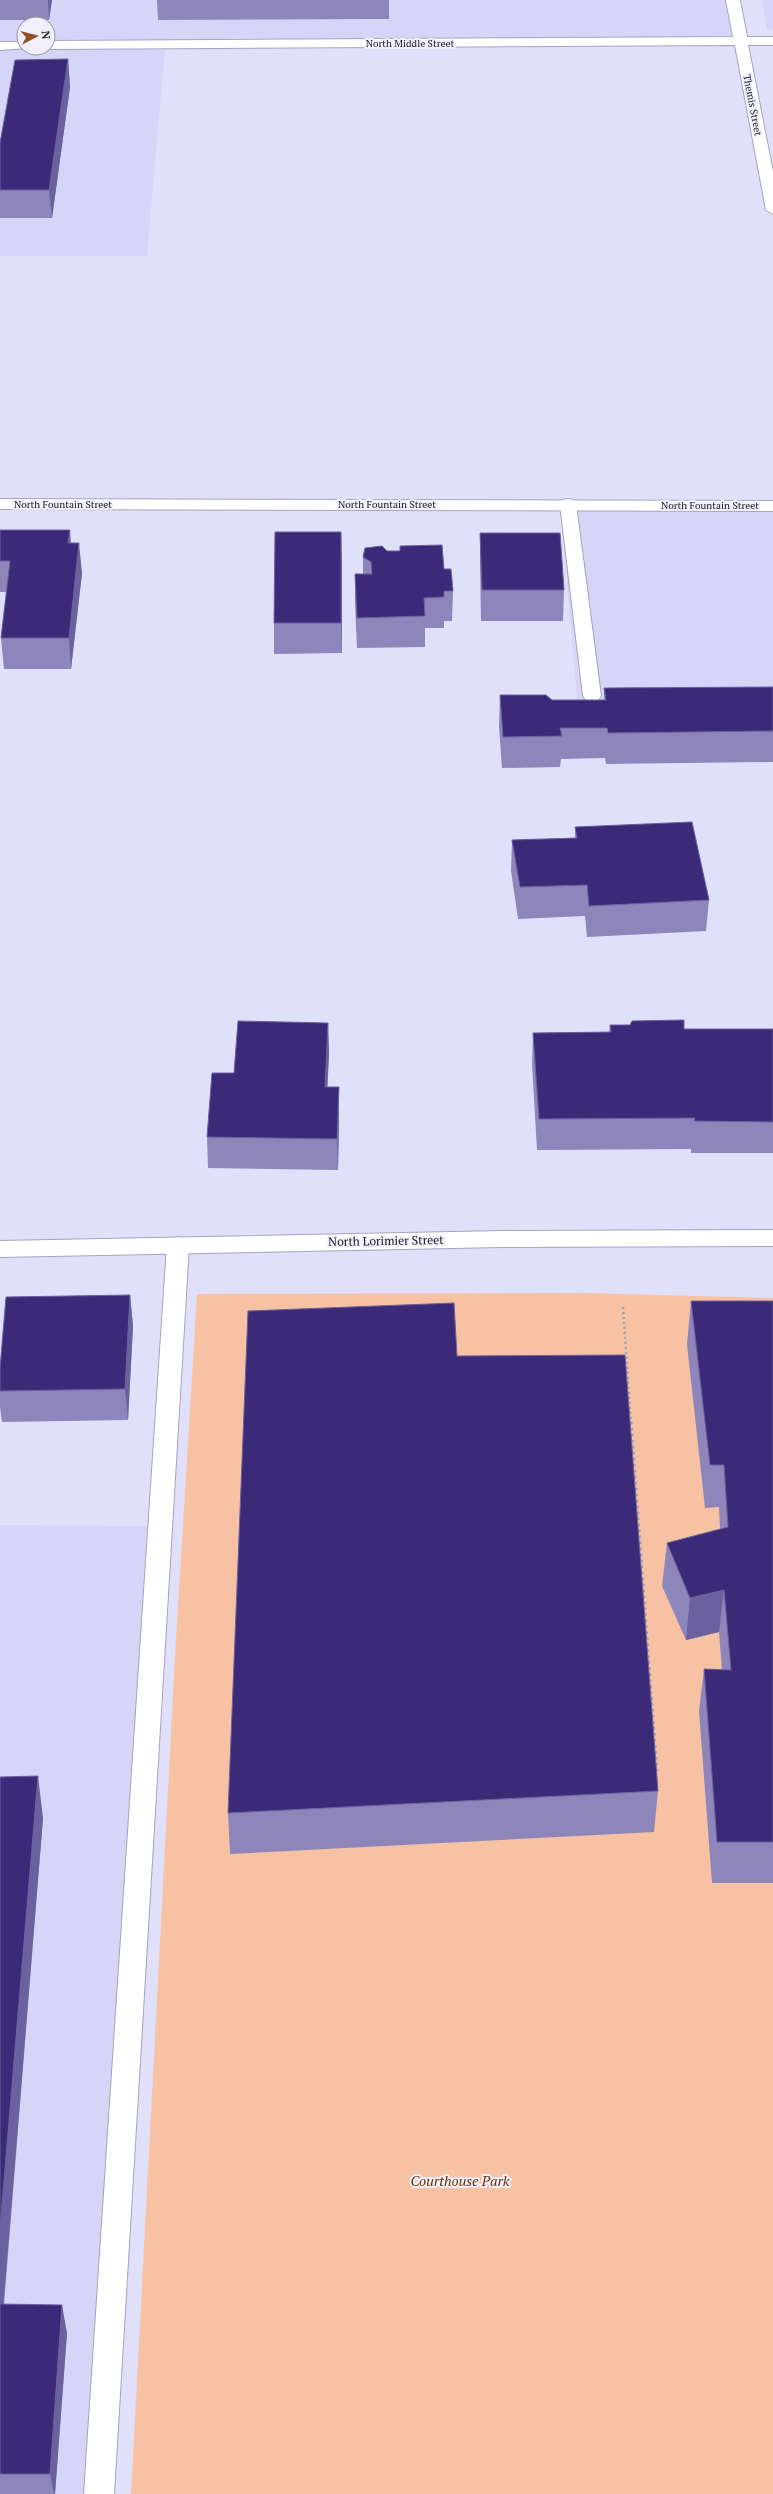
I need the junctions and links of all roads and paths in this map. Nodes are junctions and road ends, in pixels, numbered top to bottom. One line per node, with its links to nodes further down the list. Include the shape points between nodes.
1 (733, 0): 2 (street, Themis Street)
2 (741, 41): 3 (street, North Middle Street); 6 (street, North Middle Street); 7 (street, Themis Street)
3 (773, 42)
4 (0, 46): 5 (street)
5 (16, 46)
6 (56, 46)
7 (773, 210)
8 (0, 504): 9 (street, North Fountain Street)
9 (568, 504): 10 (street, North Fountain Street); 11 (street)
10 (773, 506)
11 (592, 696)
12 (773, 1238): 13 (street, North Lorimier Street, via 503,1239)
13 (178, 1245): 14 (street, North Lorimier Street); 21 (street)
14 (0, 1249)
15 (622, 1307): 17 (path)
16 (636, 1543): 17 (path)
17 (640, 1543): 19 (path)
18 (643, 1685): 19 (path)
19 (650, 1685): 20 (path)
20 (657, 1773)
21 (99, 2494)

